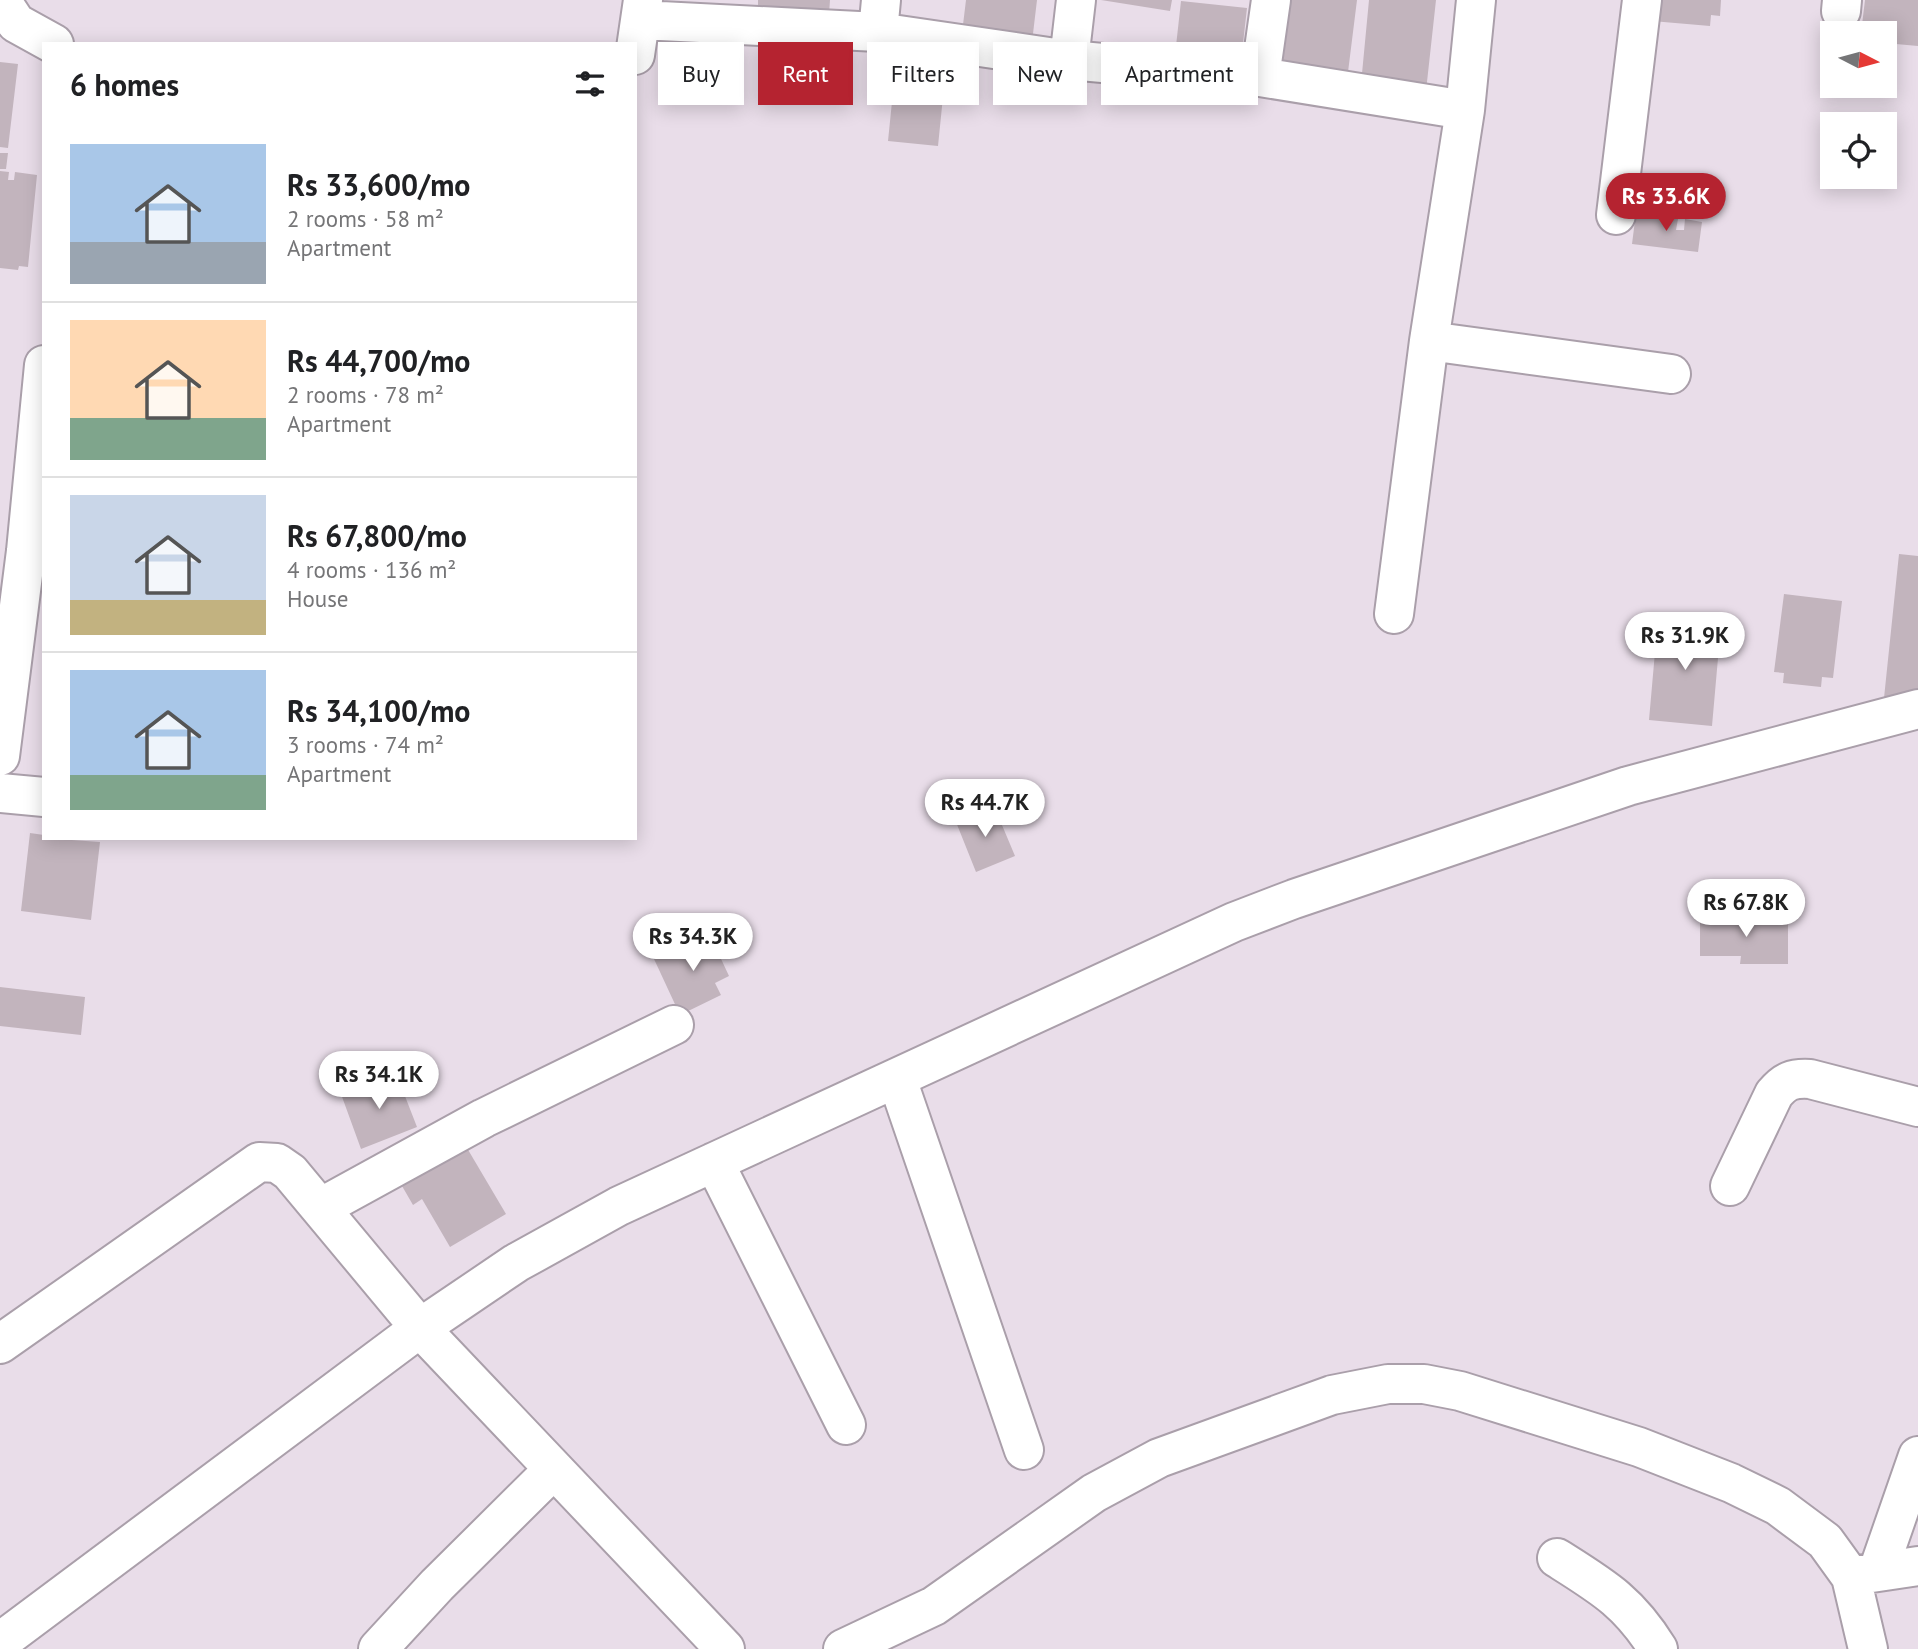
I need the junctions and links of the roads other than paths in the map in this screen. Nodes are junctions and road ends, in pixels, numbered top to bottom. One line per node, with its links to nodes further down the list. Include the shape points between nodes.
1 (1, 0): 8 (street, via 16,23)
2 (1076, 0): 10 (street)
3 (1271, 0): 12 (street)
4 (1476, 0): 13 (street)
5 (1642, 0): 14 (street)
6 (879, 16): 7 (street); 9 (street)
7 (640, 25)
8 (50, 42)
9 (993, 42)
10 (1071, 42)
11 (1087, 62): 12 (street)
12 (1259, 77): 13 (street)
13 (1465, 110): 15 (street)
14 (1616, 215)
15 (1429, 341): 16 (street); 19 (street)
16 (1671, 374)
17 (42, 407): 18 (street)
18 (35, 552): 21 (street)
19 (1394, 614)
20 (1918, 709): 25 (street, via 1628,786 1294,899 1177,945)
21 (0, 756)
22 (0, 793): 23 (street)
23 (42, 797)
24 (674, 1025): 29 (street, via 484,1118)
25 (897, 1079): 27 (street); 33 (street)
26 (1918, 1107): 28 (street, via 1810,1079 1784,1082)
27 (714, 1162): 30 (street, via 620,1206 516,1263); 32 (street)
28 (1730, 1186)
29 (320, 1208): 30 (street); 31 (street, via 290,1172 277,1163 259,1162)
30 (420, 1328): 35 (street); 39 (street)
31 (0, 1344)
32 (846, 1425)
33 (1024, 1450)
34 (1918, 1456): 38 (street)
35 (553, 1470): 40 (street); 41 (street)
36 (1558, 1558): 43 (street, via 1617,1597)
37 (1918, 1566): 38 (street)
38 (1864, 1574): 42 (street, via 1778,1506 1731,1483 1639,1447 1460,1391 1388,1384 1332,1395 1148,1463 1094,1493 934,1606); 44 (street)
39 (0, 1642)
40 (379, 1649)
41 (725, 1649)
42 (843, 1649)
43 (1658, 1649)
44 (1868, 1649)

